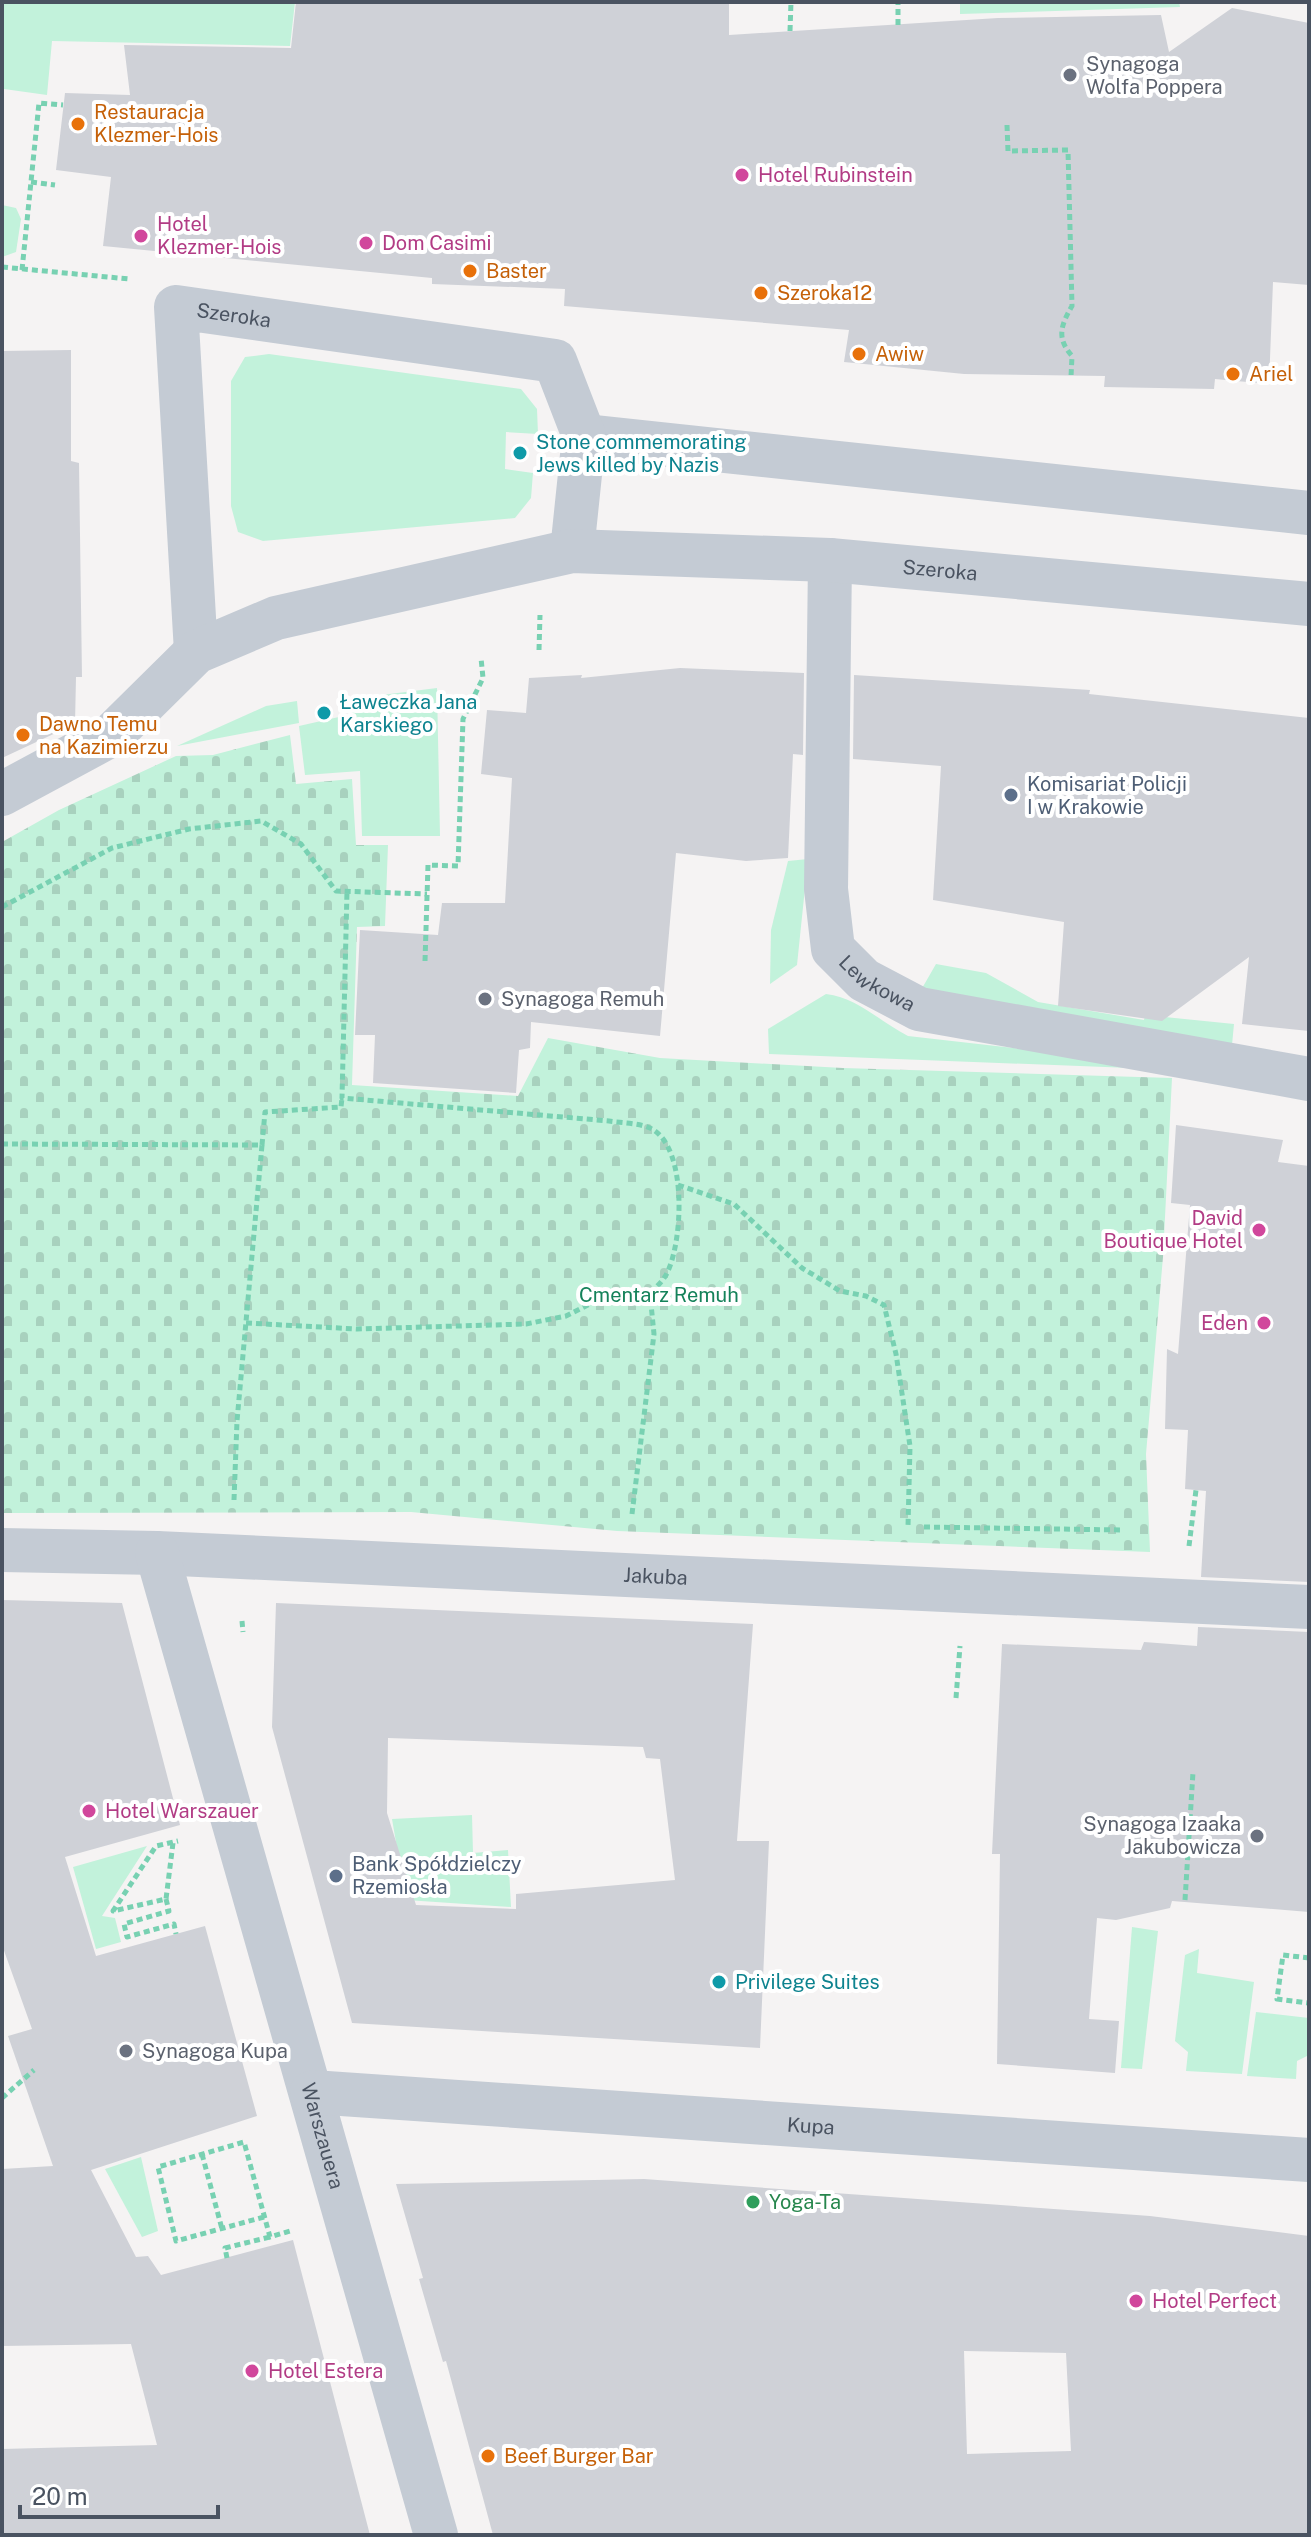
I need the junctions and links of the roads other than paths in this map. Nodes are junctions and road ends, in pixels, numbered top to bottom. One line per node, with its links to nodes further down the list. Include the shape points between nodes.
1 (584, 436): 2 (street); 3 (street, Szeroka); 6 (street, Szeroka, via 555,361 176,307)
2 (1309, 513)
3 (572, 551): 4 (street, Szeroka); 6 (street, Szeroka, via 276,618)
4 (830, 560): 5 (street, Szeroka); 8 (street, Lewkowa, via 826,889 833,949 864,980 919,1009)
5 (1309, 604)
6 (196, 652): 7 (street, Szeroka, via 113,734)
7 (2, 794)
8 (1309, 1079)
9 (2, 1550): 10 (street, Jakuba)
10 (157, 1553): 11 (street, Jakuba); 12 (street, Warszauera)
11 (1309, 1607)
12 (312, 2092): 13 (street, Kupa); 14 (street, Warszauera)
13 (1309, 2160)
14 (436, 2535)

